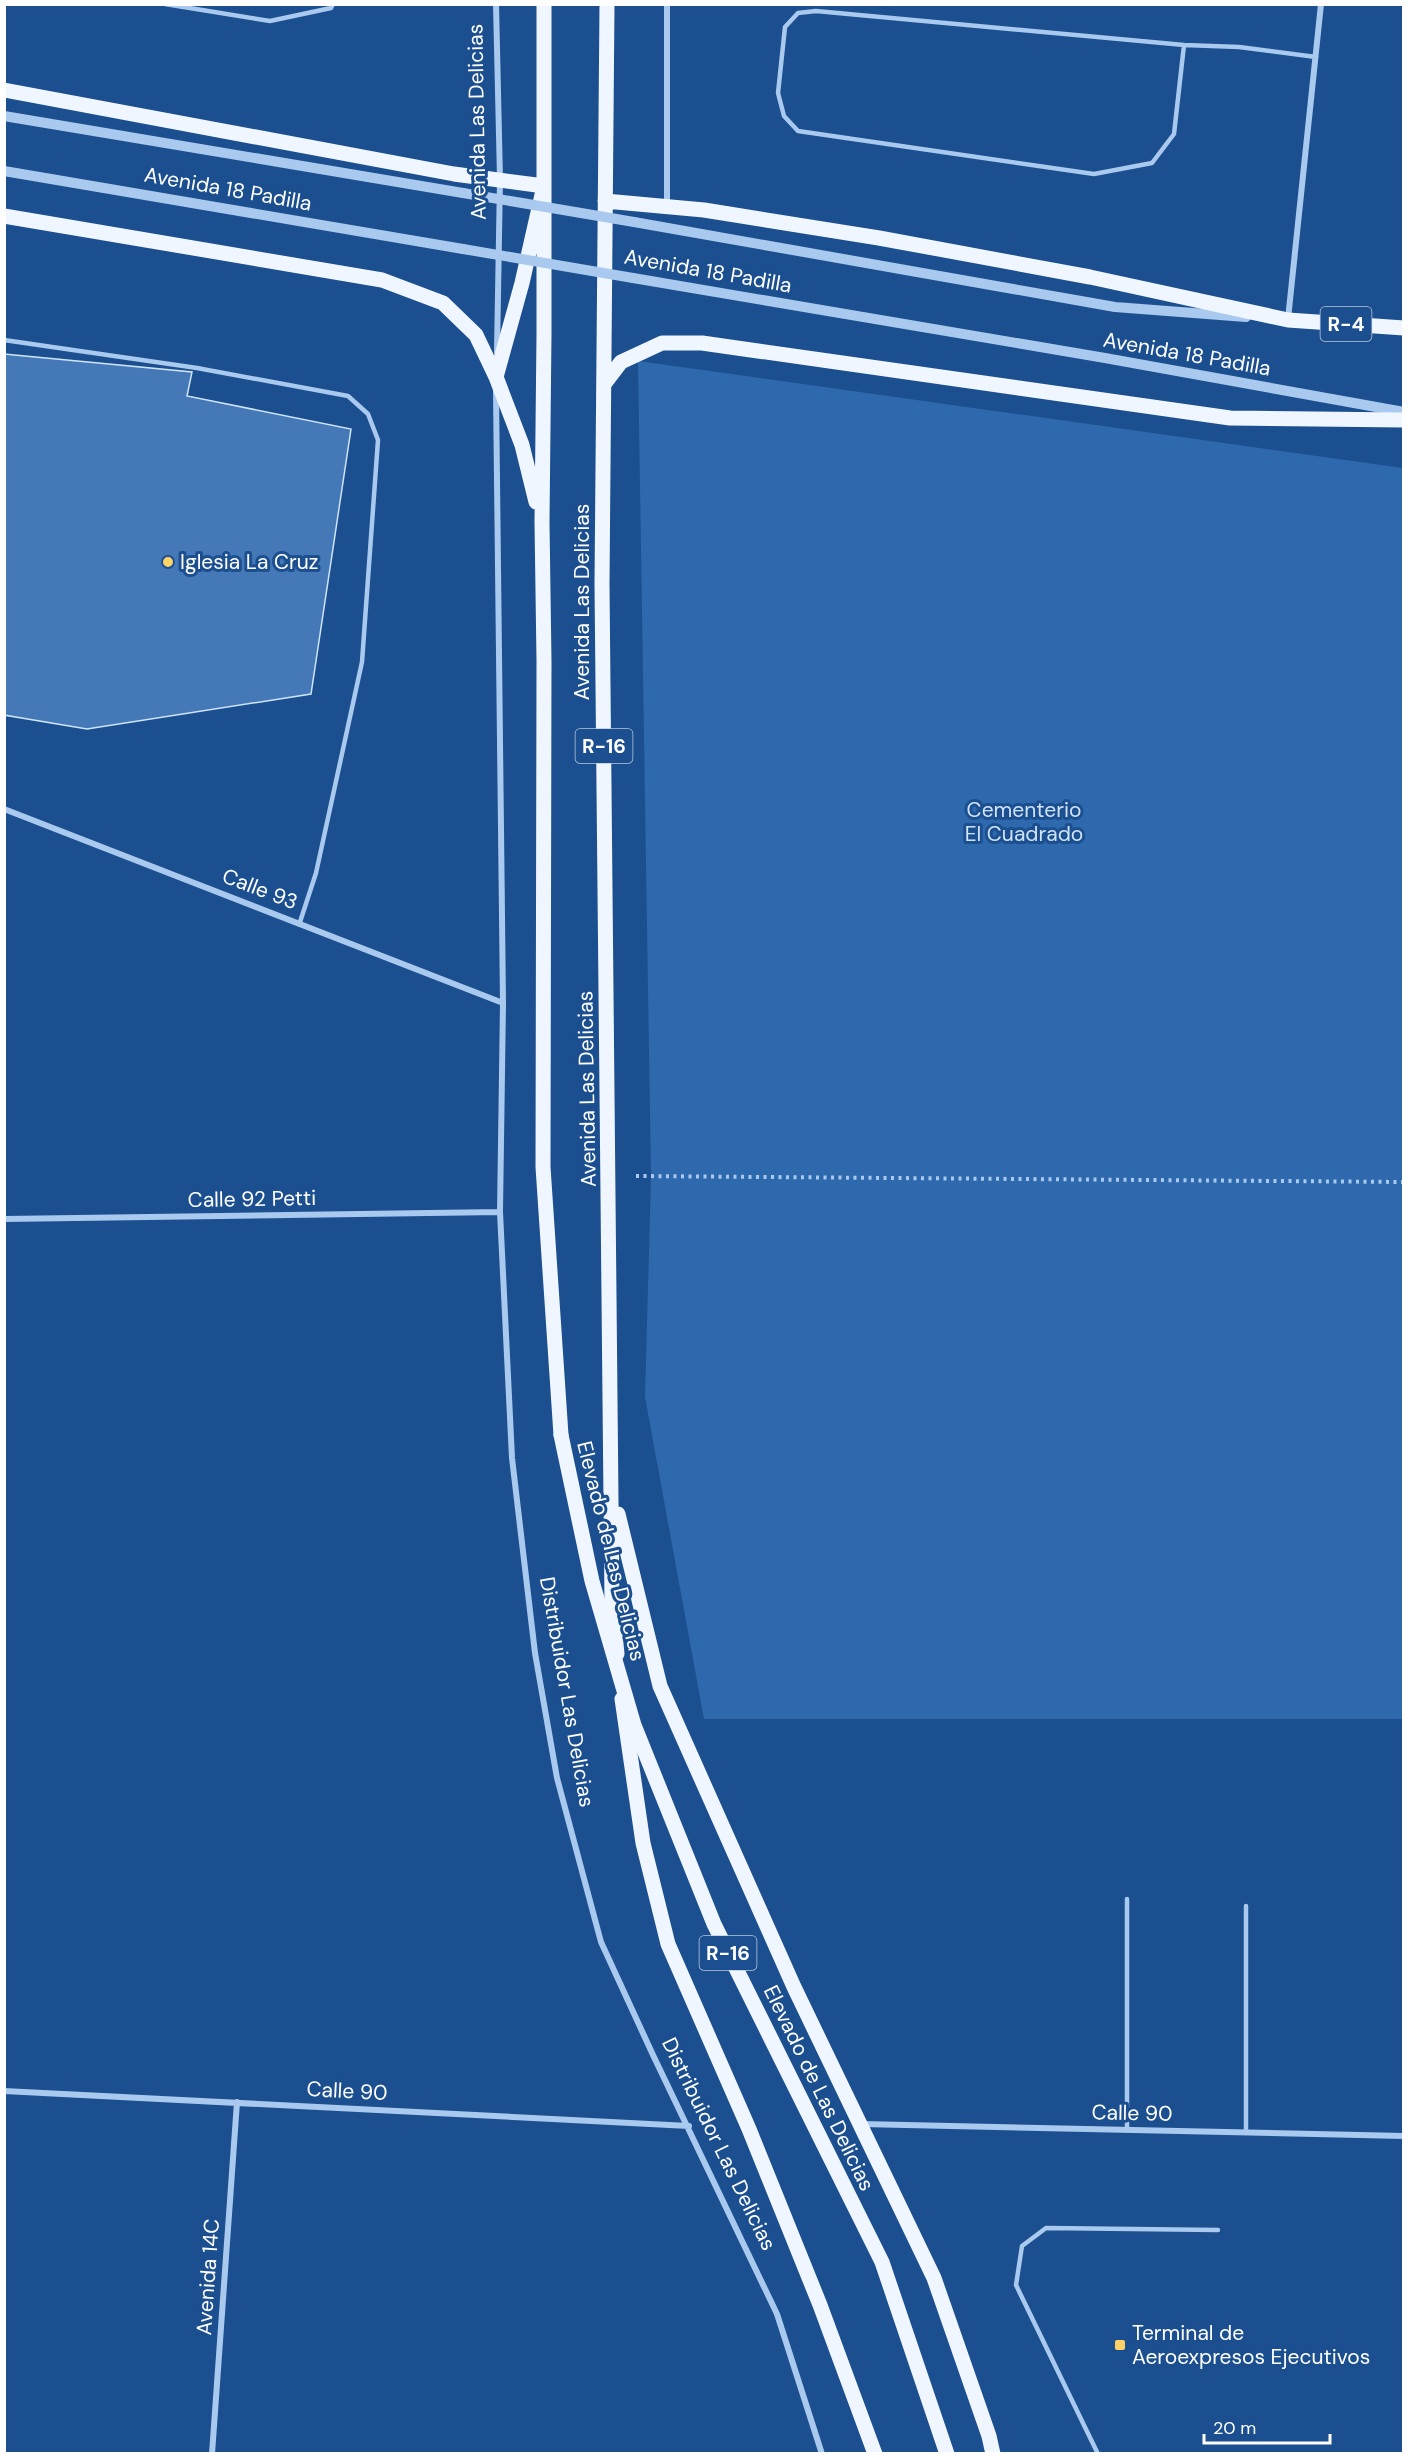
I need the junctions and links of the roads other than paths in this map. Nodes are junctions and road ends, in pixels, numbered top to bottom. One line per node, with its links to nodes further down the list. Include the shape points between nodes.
1 (165, 4): 2 (lane, via 270,21 331,8)
2 (333, 4)
3 (496, 4): 13 (street, Avenida Las Delicias)
4 (544, 4): 14 (main road, Avenida Las Delicias / R-16)
5 (607, 4): 15 (main road, Avenida Las Delicias / R-16)
6 (667, 4): 16 (street)
7 (1321, 4): 9 (street)
8 (1184, 45): 8 (lane, via 816,11 798,13 785,27 778,93 784,116 798,131 1094,174 1152,163 1174,134); 9 (lane)
9 (1316, 57): 18 (street)
10 (4, 90): 13 (main road, via 454,174)
11 (4, 116): 18 (street, Avenida 18 Padilla, bridge, via 1115,307)
12 (4, 171): 23 (street, Avenida 18 Padilla, bridge)
13 (500, 179): 14 (main road); 21 (street, Avenida Las Delicias)
14 (544, 186): 21 (main road); 25 (main road, Avenida Las Delicias / R-16)
15 (605, 201): 16 (main road); 22 (main road, Avenida Las Delicias / R-16)
16 (667, 206): 18 (main road, via 879,238 1090,277)
17 (4, 216): 21 (main road, via 382,280 443,303 476,335)
18 (1288, 320): 19 (main road, R-4)
19 (1404, 328)
20 (4, 340): 27 (lane, via 197,368 348,396 368,414 378,440 362,662 316,873)
21 (496, 376): 25 (main road, via 522,445); 28 (street, Avenida Las Delicias)
22 (605, 384): 24 (main road, via 621,362 662,343 702,343 1230,417); 32 (main road, Avenida Las Delicias / R-16, via 602,584)
23 (1404, 412)
24 (1404, 420)
25 (542, 522): 31 (main road, Avenida Las Delicias / R-16, via 543,1167)
26 (4, 808): 27 (street, Calle 93)
27 (300, 922): 28 (street, Calle 93)
28 (503, 1003): 29 (street, Avenida Las Delicias)
29 (500, 1212): 30 (street, Calle 92 Petti); 38 (street, Distribuidor Las Delicias, via 512,1458 535,1653 557,1778 601,1942)
30 (4, 1219)
31 (561, 1435): 46 (main road, Elevado de Las Delicias / R-16, bridge, via 592,1581 634,1725 714,1924 882,2262)
32 (612, 1488): 37 (main road, R-16, via 660,1686 794,1988); 45 (main road, Elevado de Las Delicias / R-16, via 612,1604 626,1737 643,1843 668,1944 820,2305)
33 (1127, 1899): 39 (lane)
34 (1246, 1905): 40 (lane)
35 (4, 2091): 36 (street, Calle 90)
36 (237, 2102): 38 (street, Calle 90); 43 (street, Avenida 14C)
37 (860, 2124): 39 (street, Calle 90); 47 (main road, R-16, via 934,2278)
38 (688, 2126): 44 (street, Distribuidor Las Delicias, via 777,2314)
39 (1127, 2130): 40 (street, Calle 90)
40 (1246, 2133): 41 (street, Calle 90)
41 (1404, 2136)
42 (1218, 2230): 48 (lane, via 1046,2228 1022,2246 1016,2285)
43 (212, 2454)
44 (822, 2454)
45 (875, 2454)
46 (947, 2454)
47 (993, 2454)
48 (1098, 2454)

